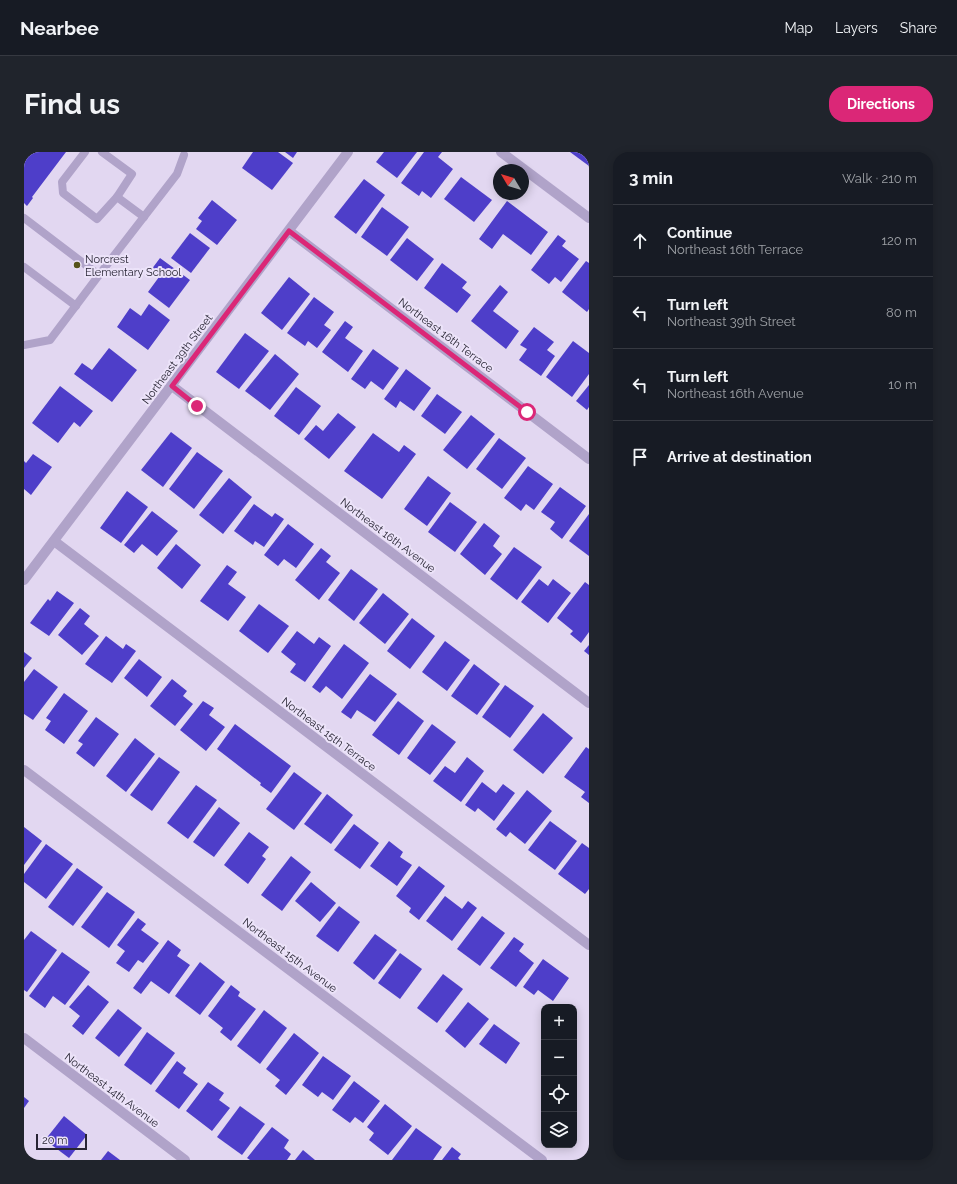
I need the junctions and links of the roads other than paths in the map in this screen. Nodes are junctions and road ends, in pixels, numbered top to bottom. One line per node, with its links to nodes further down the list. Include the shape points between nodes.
1 (85, 152): 6 (lane, via 62,182 63,193 97,219)
2 (102, 152): 6 (lane, via 132,174)
3 (348, 152): 10 (street, Northeast 39th Street)
4 (501, 152): 9 (street)
5 (184, 156): 7 (lane, via 177,174)
6 (117, 197): 7 (lane)
7 (144, 217): 12 (lane)
8 (24, 218): 12 (lane)
9 (589, 218)
10 (289, 231): 15 (street, Northeast 39th Street); 16 (street, Northeast 16th Terrace)
11 (24, 267): 13 (lane)
12 (99, 275): 13 (lane)
13 (76, 306): 14 (lane, via 50,340)
14 (24, 345)
15 (172, 386): 17 (street, Northeast 39th Street); 19 (street, Northeast 16th Avenue)
16 (589, 459)
17 (54, 541): 18 (street, Northeast 39th Street); 21 (street, Northeast 15th Terrace)
18 (24, 580)
19 (589, 703)
20 (24, 770): 24 (street, Northeast 15th Avenue)
21 (589, 945)
22 (24, 1038): 23 (street, Northeast 14th Avenue)
23 (185, 1160)
24 (542, 1160)

